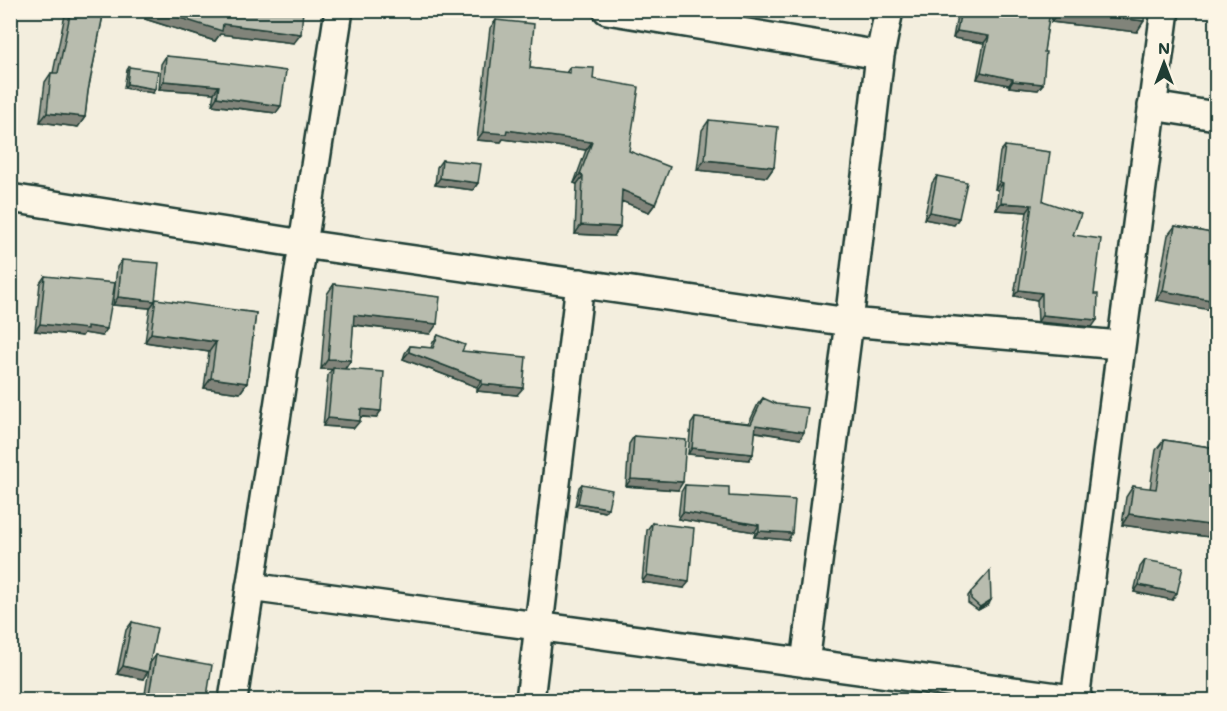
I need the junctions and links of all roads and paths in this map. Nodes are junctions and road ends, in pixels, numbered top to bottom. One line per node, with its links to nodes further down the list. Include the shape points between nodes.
1 (339, 10): 9 (street)
2 (889, 10): 5 (street)
3 (1165, 10): 6 (street)
4 (615, 11): 5 (street)
5 (880, 55): 11 (street)
6 (1152, 106): 7 (street); 12 (street)
7 (1216, 116)
8 (10, 198): 9 (street)
9 (303, 244): 10 (street); 13 (street)
10 (580, 283): 11 (street); 14 (street)
11 (849, 322): 12 (street); 15 (street)
12 (1120, 345): 18 (street)
13 (250, 587): 14 (street); 16 (street)
14 (540, 627): 15 (street); 17 (street)
15 (805, 663): 18 (street)
16 (233, 700)
17 (530, 700)
18 (1076, 700)

